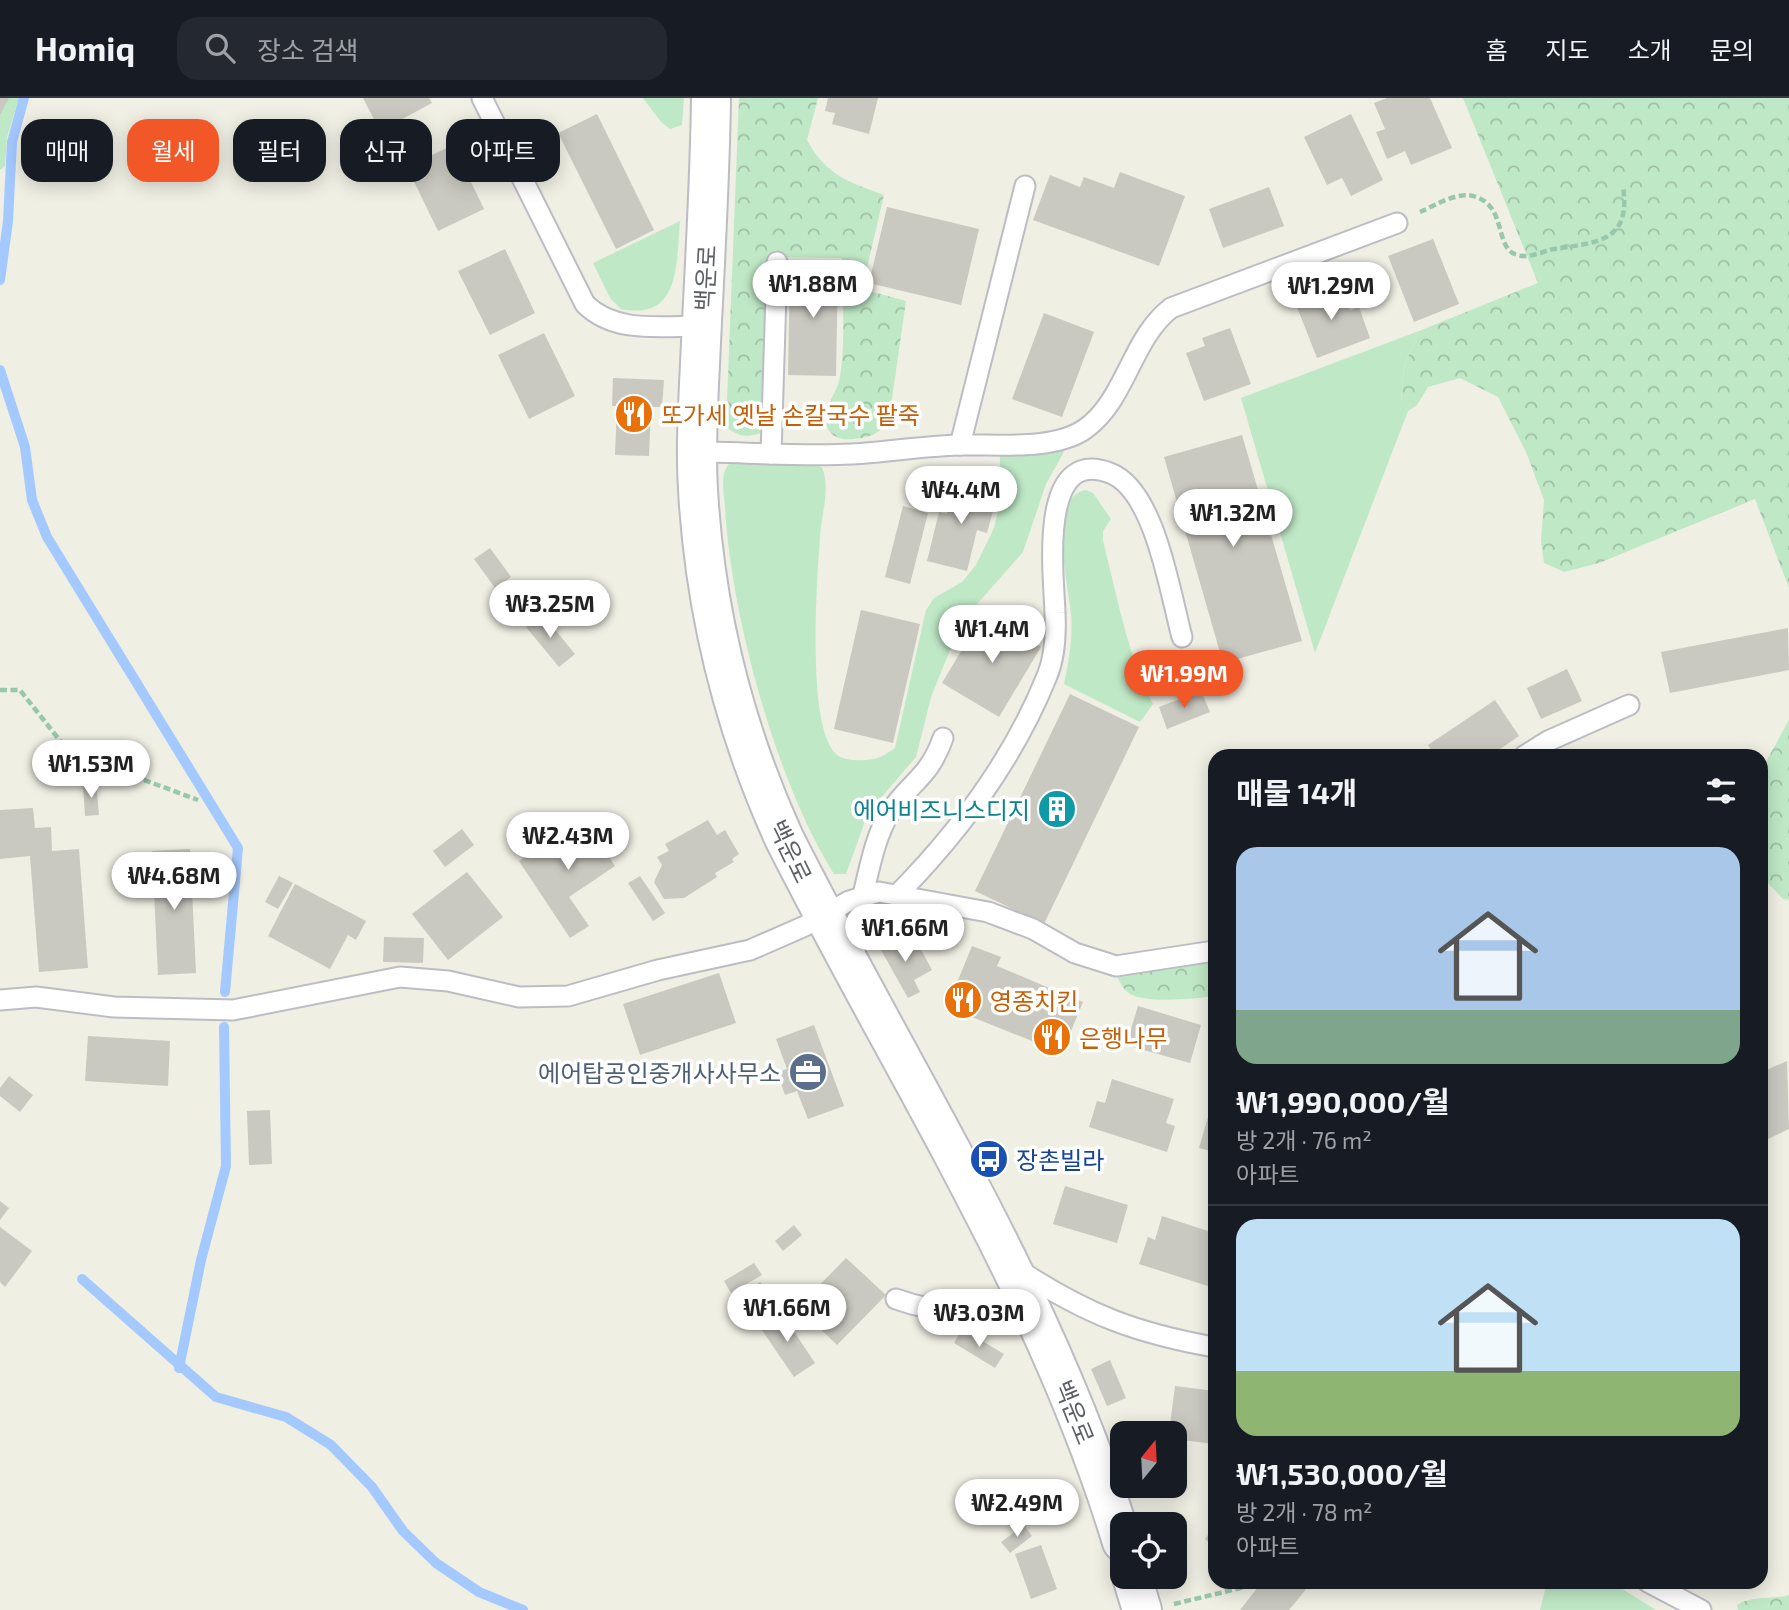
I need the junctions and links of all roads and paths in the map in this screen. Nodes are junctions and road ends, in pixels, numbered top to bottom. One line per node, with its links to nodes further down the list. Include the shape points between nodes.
1 (482, 98): 7 (lane, via 585,304 612,323)
2 (711, 98): 7 (street, 백운로)
3 (1025, 186): 8 (lane)
4 (1623, 186): 5 (path, via 1626,205 1615,233 1596,243 1532,255 1518,256 1509,250 1494,209 1472,195)
5 (1397, 223): 8 (lane, via 1171,309 1151,328 1112,397 1084,430 1065,439 1019,445)
6 (777, 262): 10 (lane)
7 (702, 326): 9 (street, 백운로)
8 (960, 445): 10 (lane, via 853,454)
9 (697, 452): 10 (lane); 19 (street, 백운로, via 709,600 733,702 763,794)
10 (771, 454)
11 (1182, 637): 17 (lane, via 1147,511 1136,492 1123,478 1106,471 1078,473 1056,505 1052,530 1055,614 1048,673 1007,755 965,820)
12 (0, 690): 16 (path, via 20,690 65,747 77,755)
13 (1629, 705): 15 (lane)
14 (943, 738): 18 (lane, via 934,762 880,830)
15 (1535, 749)
16 (198, 800)
17 (898, 894): 18 (lane); 20 (lane, via 988,912 1033,929 1075,953 1116,966)
18 (863, 895): 19 (lane)
19 (823, 916): 21 (lane, via 750,950 568,996 519,997 448,981 400,977 233,1010 126,1008 36,997); 22 (street, 백운로)
20 (1208, 952)
21 (0, 1000)
22 (1019, 1280): 23 (lane, via 989,1307 961,1312 938,1312); 24 (lane, via 1132,1329); 25 (street, 백운로, via 1086,1435)
23 (896, 1299)
24 (1208, 1346)
25 (1112, 1512)
26 (1140, 1589): 29 (street)
27 (1237, 1589): 29 (path)
28 (1661, 1589): 30 (lane)
29 (1152, 1609)
30 (1701, 1610)

